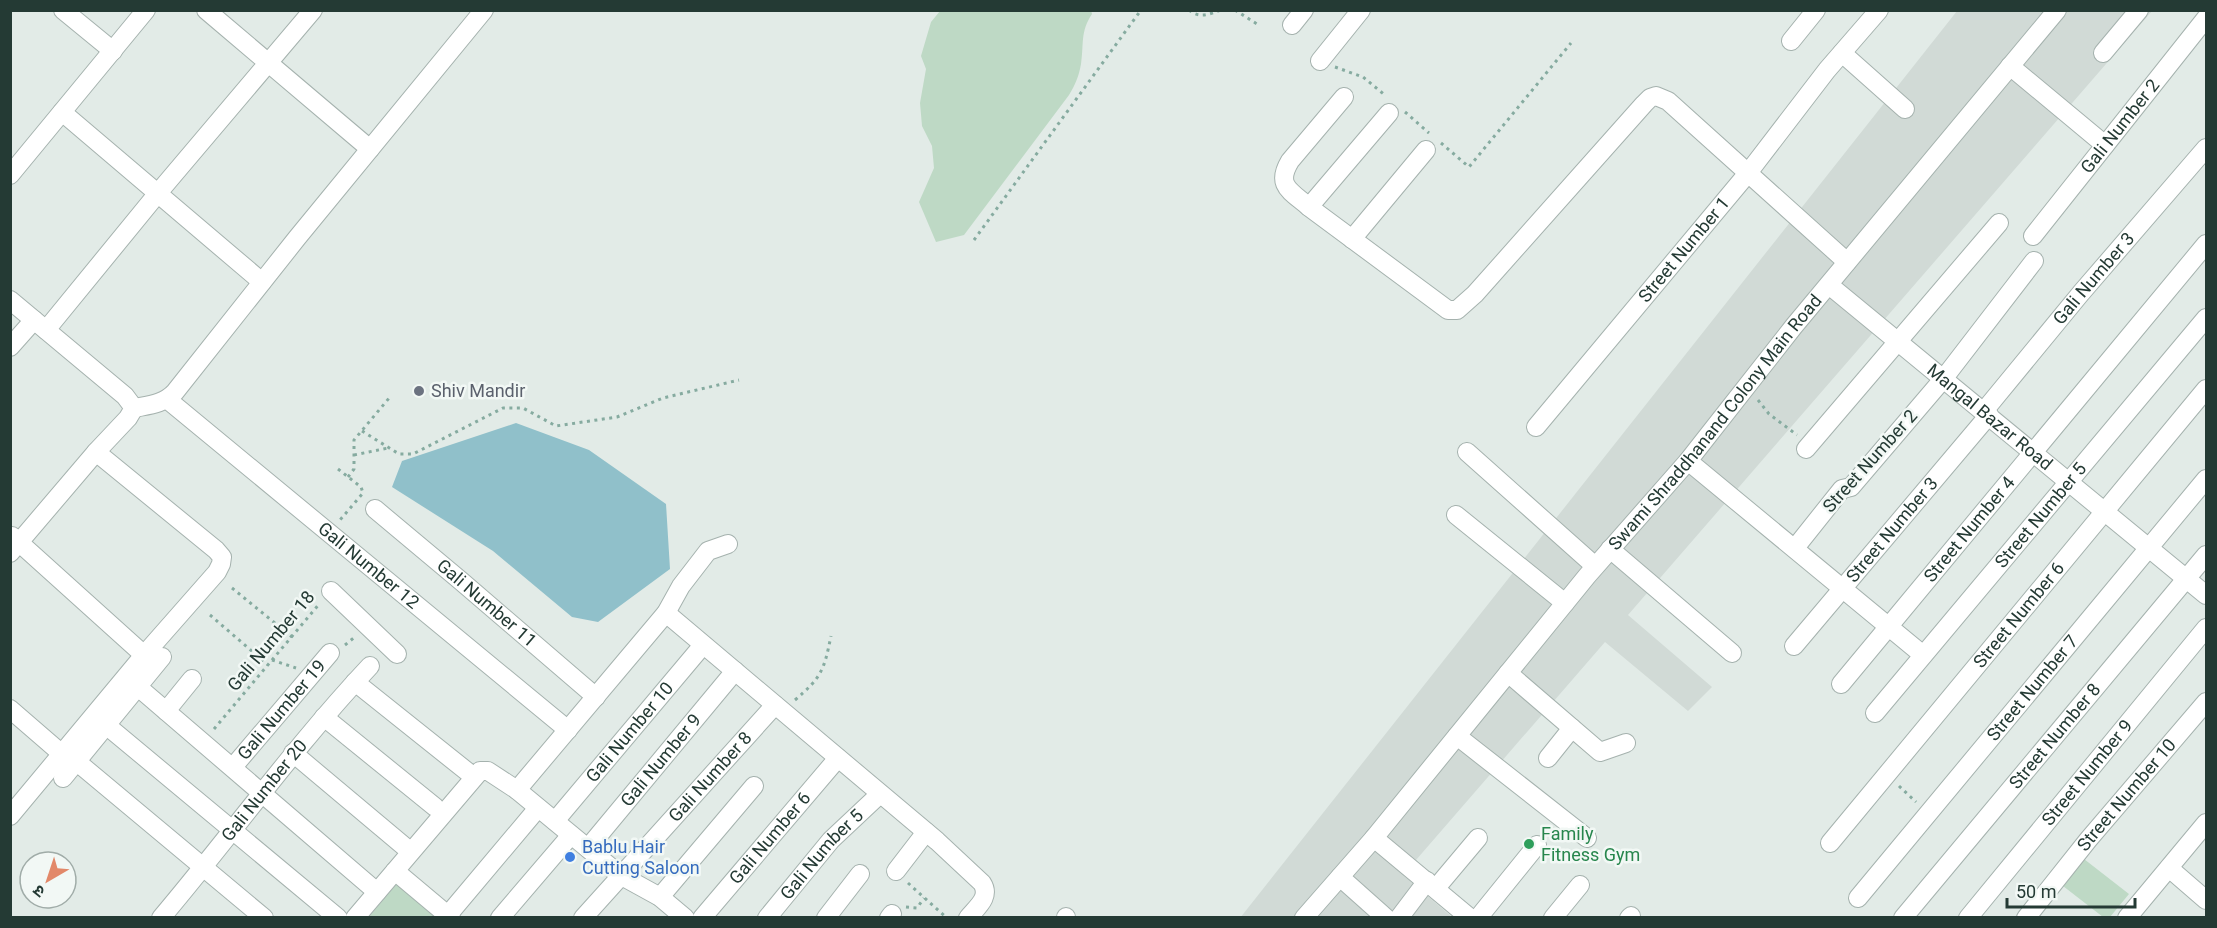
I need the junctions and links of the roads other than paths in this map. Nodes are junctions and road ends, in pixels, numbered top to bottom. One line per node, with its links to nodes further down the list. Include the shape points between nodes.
1 (63, 10): 13 (street)
2 (146, 10): 13 (street)
3 (206, 10): 17 (street)
4 (313, 10): 17 (street)
5 (1361, 10): 16 (street)
6 (1816, 10): 12 (street)
7 (1879, 10): 14 (street, Street Number 1)
8 (2057, 10): 18 (street, Swami Shraddhanand Colony Main Road)
9 (2139, 10): 15 (street)
10 (477, 13): 25 (street)
11 (2206, 18): 23 (street, Gali Number 2)
12 (1791, 41)
13 (113, 51): 22 (street)
14 (1842, 53): 21 (street); 27 (street, Street Number 1)
15 (2103, 53)
16 (1320, 61)
17 (269, 63): 25 (street); 29 (street)
18 (2010, 66): 23 (street); 36 (street, Swami Shraddhanand Colony Main Road)
19 (1344, 97): 30 (street, via 1283,172 1288,189)
20 (1393, 107): 30 (street)
21 (1905, 109)
22 (62, 112): 28 (street); 29 (street)
23 (2105, 144): 32 (street, Gali Number 2)
24 (2206, 148): 48 (street, Gali Number 3, via 2081,293)
25 (370, 149): 37 (street)
26 (1426, 150): 33 (street)
27 (1748, 173): 33 (street, via 1668,101 1656,96 1644,104 1476,294 1457,310 1437,304); 36 (street); 49 (street, Street Number 1)
28 (10, 175)
29 (158, 193): 37 (street); 41 (street)
30 (1309, 207): 33 (street)
31 (2000, 223): 42 (street)
32 (2033, 236)
33 (1352, 238)
34 (2206, 244): 53 (street, Street Number 4)
35 (2034, 261): 44 (street, Street Number 2)
36 (1847, 262): 38 (street, Swami Shraddhanand Colony Main Road)
37 (262, 282): 46 (street)
38 (1829, 285): 42 (street, Mangal Bazar Road); 54 (street, Swami Shraddhanand Colony Main Road)
39 (10, 300): 41 (street)
40 (2206, 318): 56 (street, Street Number 5)
41 (40, 325): 43 (street); 47 (street, via 125,396)
42 (1898, 340): 44 (street, Mangal Bazar Road); 50 (street)
43 (10, 347)
44 (1944, 378): 48 (street, Mangal Bazar Road); 62 (street, Street Number 2, via 1851,487 1842,489)
45 (2206, 389): 58 (street, Street Number 6)
46 (168, 400): 47 (street); 98 (street, Gali Number 12)
47 (134, 408): 51 (street)
48 (1986, 413): 53 (street, Mangal Bazar Road); 68 (street, Street Number 3)
49 (1536, 427)
50 (1809, 446)
51 (96, 452): 60 (street); 81 (street, via 222,557 217,572)
52 (1467, 452): 66 (street)
53 (2034, 452): 56 (street, Mangal Bazar Road); 73 (street, Street Number 4)
54 (1688, 461): 62 (street); 63 (street, Swami Shraddhanand Colony Main Road)
55 (2206, 479): 64 (street, Street Number 7)
56 (2070, 482): 58 (street, Mangal Bazar Road); 80 (street, Street Number 5)
57 (375, 509): 89 (street, Gali Number 11)
58 (2104, 512): 64 (street, Mangal Bazar Road); 123 (street, Street Number 6)
59 (1456, 515): 71 (street)
60 (13, 544): 81 (street)
61 (728, 544): 72 (street, via 708,551)
62 (1795, 548): 68 (street)
63 (1610, 549): 66 (street, Swami Shraddhanand Colony Main Road); 78 (street)
64 (2150, 549): 67 (street, Mangal Bazar Road); 138 (street, Street Number 7)
65 (2206, 555): 67 (street, Street Number 8)
66 (1595, 566): 71 (street, Swami Shraddhanand Colony Main Road)
67 (2187, 578): 70 (street, Mangal Bazar Road); 159 (street, Street Number 8)
68 (1844, 588): 73 (street); 76 (street, Street Number 3)
69 (331, 591): 79 (street)
70 (2206, 595)
71 (1565, 603): 84 (street, Swami Shraddhanand Colony Main Road)
72 (666, 613): 75 (street); 89 (street)
73 (1889, 626): 80 (street); 87 (street, Street Number 4)
74 (2206, 628): 160 (street, Street Number 9)
75 (703, 645): 83 (street); 115 (street, Gali Number 10)
76 (1794, 646)
77 (330, 653): 105 (street, Gali Number 19)
78 (1732, 653)
79 (397, 654)
80 (1923, 655): 94 (street, Street Number 5)
81 (153, 656): 88 (street); 102 (street)
82 (370, 666): 86 (street, Gali Number 20)
83 (735, 671): 92 (street); 126 (street, Gali Number 9)
84 (1508, 673): 97 (street); 99 (street, Swami Shraddhanand Colony Main Road)
85 (192, 679): 93 (street)
86 (355, 682): 95 (street, Gali Number 20); 106 (street)
87 (1841, 684)
88 (138, 687): 93 (street); 96 (street)
89 (596, 697): 98 (street)
90 (2206, 702): 142 (street, Street Number 10, via 2088,840)
91 (10, 709): 102 (street)
92 (780, 709): 103 (street); 132 (street, Gali Number 8, via 726,760)
93 (166, 711): 105 (street)
94 (1875, 713)
95 (324, 717): 101 (street, Gali Number 20); 112 (street)
96 (106, 725): 102 (street); 117 (street)
97 (1572, 728): 100 (street, via 1600,752); 104 (street)
98 (568, 730): 109 (street)
99 (1457, 736): 120 (street, Swami Shraddhanand Colony Main Road); 122 (street)
100 (1626, 743)
101 (293, 753): 110 (street, Gali Number 20); 125 (street)
102 (69, 758): 107 (street); 114 (street); 127 (street)
103 (838, 758): 111 (street); 149 (street, Gali Number 6)
104 (1548, 758)
105 (233, 767): 110 (street)
106 (474, 777): 109 (street, via 480,771 488,771); 129 (street)
107 (63, 778)
108 (754, 786): 137 (street)
109 (517, 790): 113 (street)
110 (263, 794): 117 (street, Gali Number 20); 136 (street)
111 (880, 794): 118 (street); 150 (street, Gali Number 5, via 831,840)
112 (435, 807)
113 (538, 808): 115 (street); 141 (street)
114 (10, 816)
115 (555, 821): 119 (street)
116 (2206, 823): 128 (street)
117 (232, 830): 127 (street, Gali Number 20); 144 (street)
118 (926, 832): 130 (street); 152 (street, via 986,890)
119 (571, 835): 126 (street); 146 (street)
120 (1374, 838): 133 (street, Swami Shraddhanand Colony Main Road); 134 (street)
121 (1478, 838): 134 (street)
122 (1587, 838)
123 (1830, 843)
124 (1537, 845): 157 (street)
125 (405, 847)
126 (588, 848): 132 (street)
127 (203, 867): 140 (street, Gali Number 20); 143 (street)
128 (2169, 868): 139 (street); 161 (street)
129 (395, 871): 136 (street); 141 (street)
130 (896, 871)
131 (860, 874): 151 (street)
132 (620, 875): 137 (street); 147 (street, Gali Number 8)
133 (1340, 877): 153 (street, Swami Shraddhanand Colony Main Road); 154 (street)
134 (1432, 885): 155 (street); 156 (street)
135 (1580, 885): 158 (street)
136 (377, 892): 145 (street)
137 (660, 897): 148 (street)
138 (1858, 898)
139 (2206, 900)
140 (172, 914)
141 (450, 916)
142 (2030, 916)
143 (264, 918)
144 (338, 918)
145 (355, 918)
146 (500, 918)
147 (583, 918)
148 (685, 918)
149 (702, 918)
150 (767, 918)
151 (826, 918)
152 (968, 918)
153 (1304, 918)
154 (1386, 918)
155 (1400, 918)
156 (1470, 918)
157 (1478, 918)
158 (1553, 918)
159 (1903, 918)
160 (1968, 918)
161 (2127, 918)

